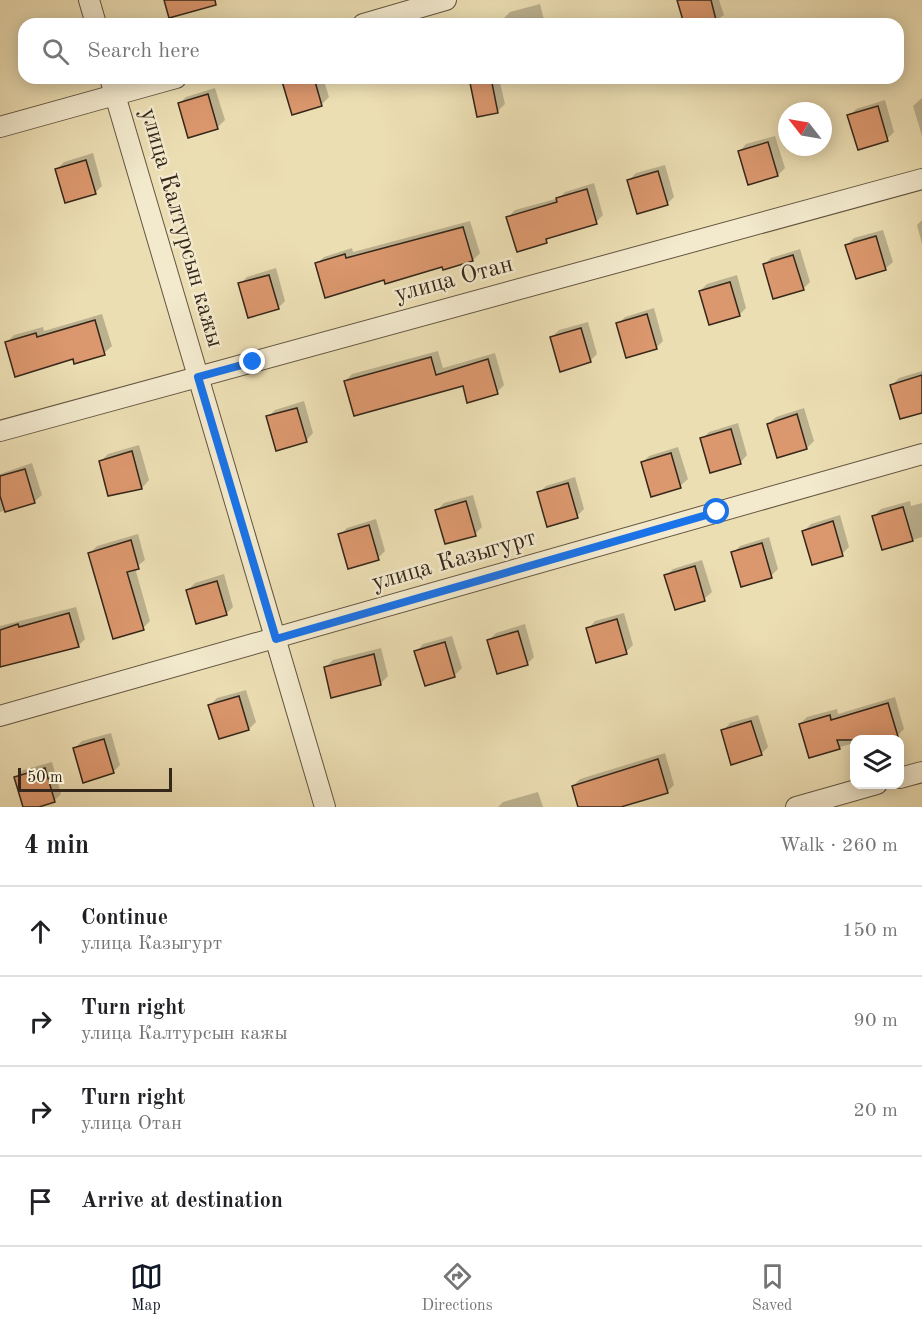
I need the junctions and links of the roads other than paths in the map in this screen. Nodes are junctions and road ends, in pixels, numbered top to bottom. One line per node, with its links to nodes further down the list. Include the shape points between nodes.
1 (89, 0): 3 (street)
2 (446, 0): 4 (street)
3 (94, 18)
4 (384, 18)
5 (134, 84): 6 (street)
6 (113, 87): 7 (street); 9 (street, улица Калтурсын кажы)
7 (0, 127)
8 (922, 179): 9 (street, улица Отан)
9 (198, 377): 10 (street, улица Отан); 12 (street, улица Калтурсын кажы)
10 (0, 431)
11 (922, 454): 12 (street, улица Казыгурт)
12 (276, 639): 13 (street, улица Казыгурт); 18 (street, улица Калтурсын кажы)
13 (0, 716)
14 (922, 772): 15 (street)
15 (904, 777)
16 (861, 789): 17 (street)
17 (808, 805)
18 (326, 807)

